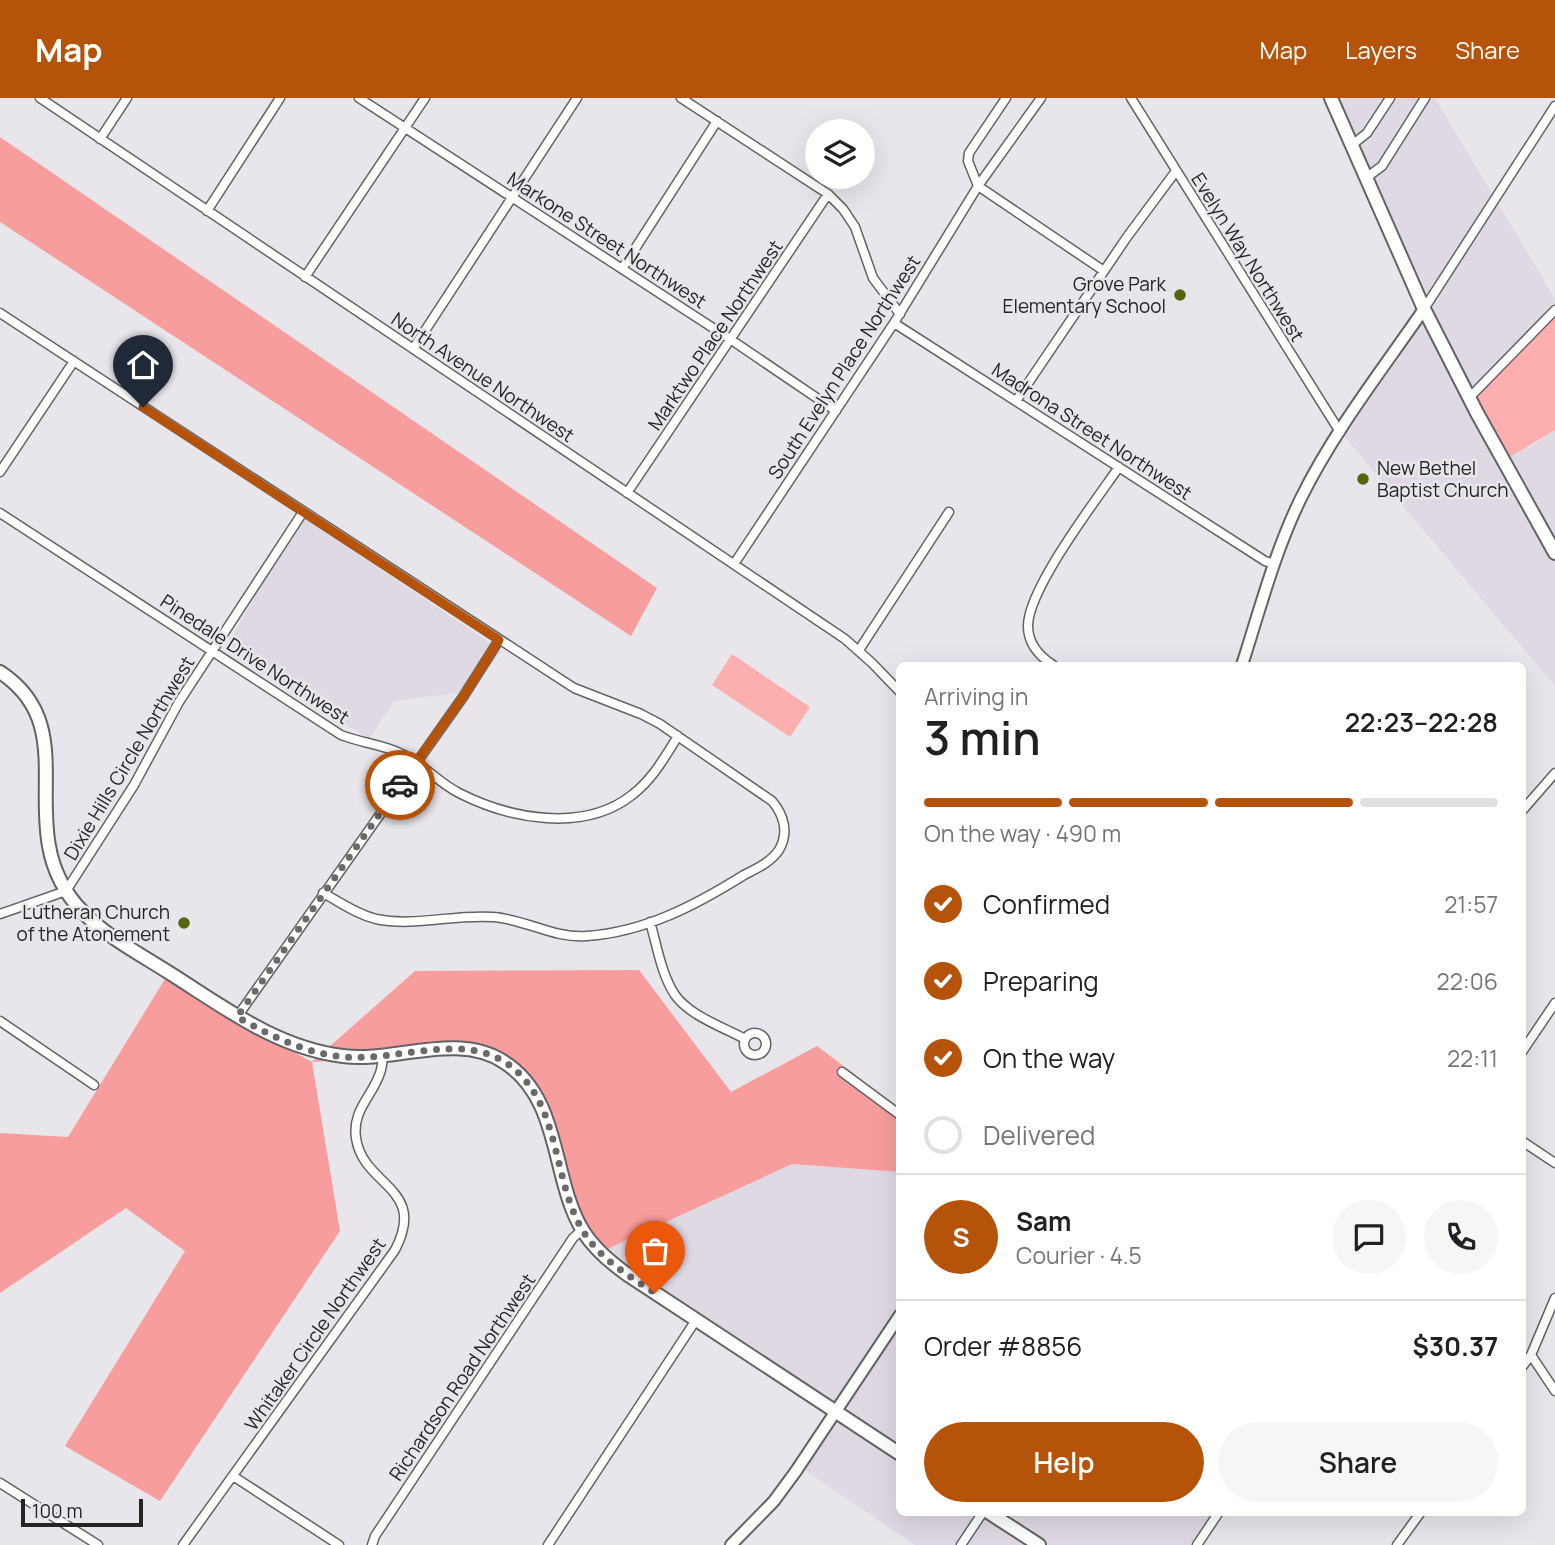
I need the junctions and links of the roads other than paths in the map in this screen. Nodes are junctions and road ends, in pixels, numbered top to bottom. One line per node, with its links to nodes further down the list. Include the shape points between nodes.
1 (40, 98): 17 (street, North Avenue Northwest)
2 (127, 98): 17 (street)
3 (280, 98): 24 (street)
4 (359, 98): 16 (street, Markone Street Northwest)
5 (425, 98): 16 (street)
6 (577, 98): 23 (street)
7 (681, 98): 15 (street)
8 (1006, 98): 21 (street, via 969,153)
9 (1041, 98): 21 (street, South Evelyn Place Northwest)
10 (1131, 98): 19 (street, Evelyn Way Northwest)
11 (1331, 98): 18 (main road)
12 (1390, 98): 18 (street, via 1367,133)
13 (1425, 98): 20 (street, via 1382,166)
14 (1555, 106): 28 (street)
15 (717, 121): 22 (street); 25 (street)
16 (403, 127): 23 (street, Markone Street Northwest); 27 (street)
17 (100, 139): 24 (street, North Avenue Northwest)
18 (1352, 145): 20 (main road)
19 (1176, 171): 26 (street); 39 (street, Evelyn Way Northwest)
20 (1366, 178): 28 (main road)
21 (978, 186): 26 (street); 31 (street, South Evelyn Place Northwest)
22 (828, 194): 31 (street, via 855,227 873,278); 33 (street, Marktwo Place Northwest)
23 (512, 198): 25 (street, Markone Street Northwest); 34 (street)
24 (207, 211): 27 (street, North Avenue Northwest)
25 (622, 269): 33 (street, Markone Street Northwest)
26 (1104, 271): 37 (street)
27 (305, 277): 34 (street, North Avenue Northwest)
28 (1424, 309): 36 (main road); 39 (street)
29 (1555, 310): 36 (street)
30 (0, 313): 35 (street)
31 (900, 314): 32 (street, South Evelyn Place Northwest)
32 (894, 323): 37 (street, Madrona Street Northwest); 38 (street, South Evelyn Place Northwest)
33 (730, 339): 38 (street, Markone Street Northwest); 42 (street, Marktwo Place Northwest)
34 (413, 349): 42 (street, North Avenue Northwest)
35 (74, 362): 41 (street); 43 (street)
36 (1469, 398): 46 (main road)
37 (1016, 401): 40 (street, Madrona Street Northwest)
38 (836, 411): 47 (street, South Evelyn Place Northwest)
39 (1340, 432): 48 (street, via 1302,497)
40 (1119, 467): 48 (street, Madrona Street Northwest); 52 (street, via 1054,564 1029,615 1030,638)
41 (0, 472)
42 (627, 493): 47 (street, North Avenue Northwest)
43 (303, 512): 49 (street); 51 (street, Dixie Hills Circle Northwest)
44 (949, 512): 50 (street)
45 (0, 513): 51 (street, Pinedale Drive Northwest)
46 (1555, 553)
47 (734, 564): 50 (street, North Avenue Northwest)
48 (1274, 564): 53 (street)
49 (499, 640): 56 (street, via 574,688 641,714); 57 (street)
50 (859, 650): 55 (street, North Avenue Northwest)
51 (212, 652): 57 (street, Pinedale Drive Northwest, via 341,735 391,748); 60 (street, Dixie Hills Circle Northwest)
52 (1049, 662)
53 (1243, 662)
54 (0, 672): 60 (main road, via 25,695 42,727 47,749 49,846)
55 (896, 688)
56 (678, 736): 57 (street, Pinedale Drive Northwest, via 634,794 606,810 577,818 550,818 484,805); 63 (street, via 772,801 783,817 784,835 778,851 766,862 695,905)
57 (416, 763): 61 (street)
58 (1555, 774): 59 (street)
59 (1526, 807)
60 (66, 891): 62 (street); 65 (main road, via 97,924)
61 (323, 892): 63 (street, via 357,913 391,921 492,917 583,937); 65 (street)
62 (0, 914)
63 (650, 922): 67 (street, via 676,996)
64 (1555, 1003): 68 (street)
65 (237, 1017): 69 (main road, via 307,1050)
66 (0, 1021): 71 (street)
67 (745, 1039)
68 (1526, 1046)
69 (383, 1057): 75 (main road, via 464,1049 491,1055 513,1068 545,1117); 84 (street, Whitaker Circle Northwest, via 380,1075 358,1113 356,1137 365,1162 400,1199 405,1219 402,1237)
70 (842, 1072): 72 (street)
71 (94, 1085)
72 (896, 1112)
73 (1526, 1144): 74 (street)
74 (1555, 1163)
75 (582, 1230): 77 (main road, via 610,1263); 93 (street, Richardson Road Northwest)
76 (1555, 1298): 79 (street)
77 (696, 1320): 82 (main road); 94 (street)
78 (896, 1321): 82 (street)
79 (1531, 1355): 80 (street); 81 (street)
80 (1526, 1362)
81 (1555, 1391)
82 (834, 1411): 83 (main road); 95 (street, via 774,1501)
83 (896, 1451)
84 (233, 1476): 91 (street, Whitaker Circle Northwest); 92 (street)
85 (0, 1483): 90 (street)
86 (983, 1516): 96 (street)
87 (992, 1516): 97 (main road)
88 (1216, 1516): 98 (street)
89 (1418, 1516): 99 (street)
90 (98, 1545)
91 (183, 1545)
92 (339, 1545)
93 (372, 1545)
94 (548, 1545)
95 (731, 1545)
96 (961, 1545)
97 (1039, 1545)
98 (1198, 1545)
99 (1396, 1545)

